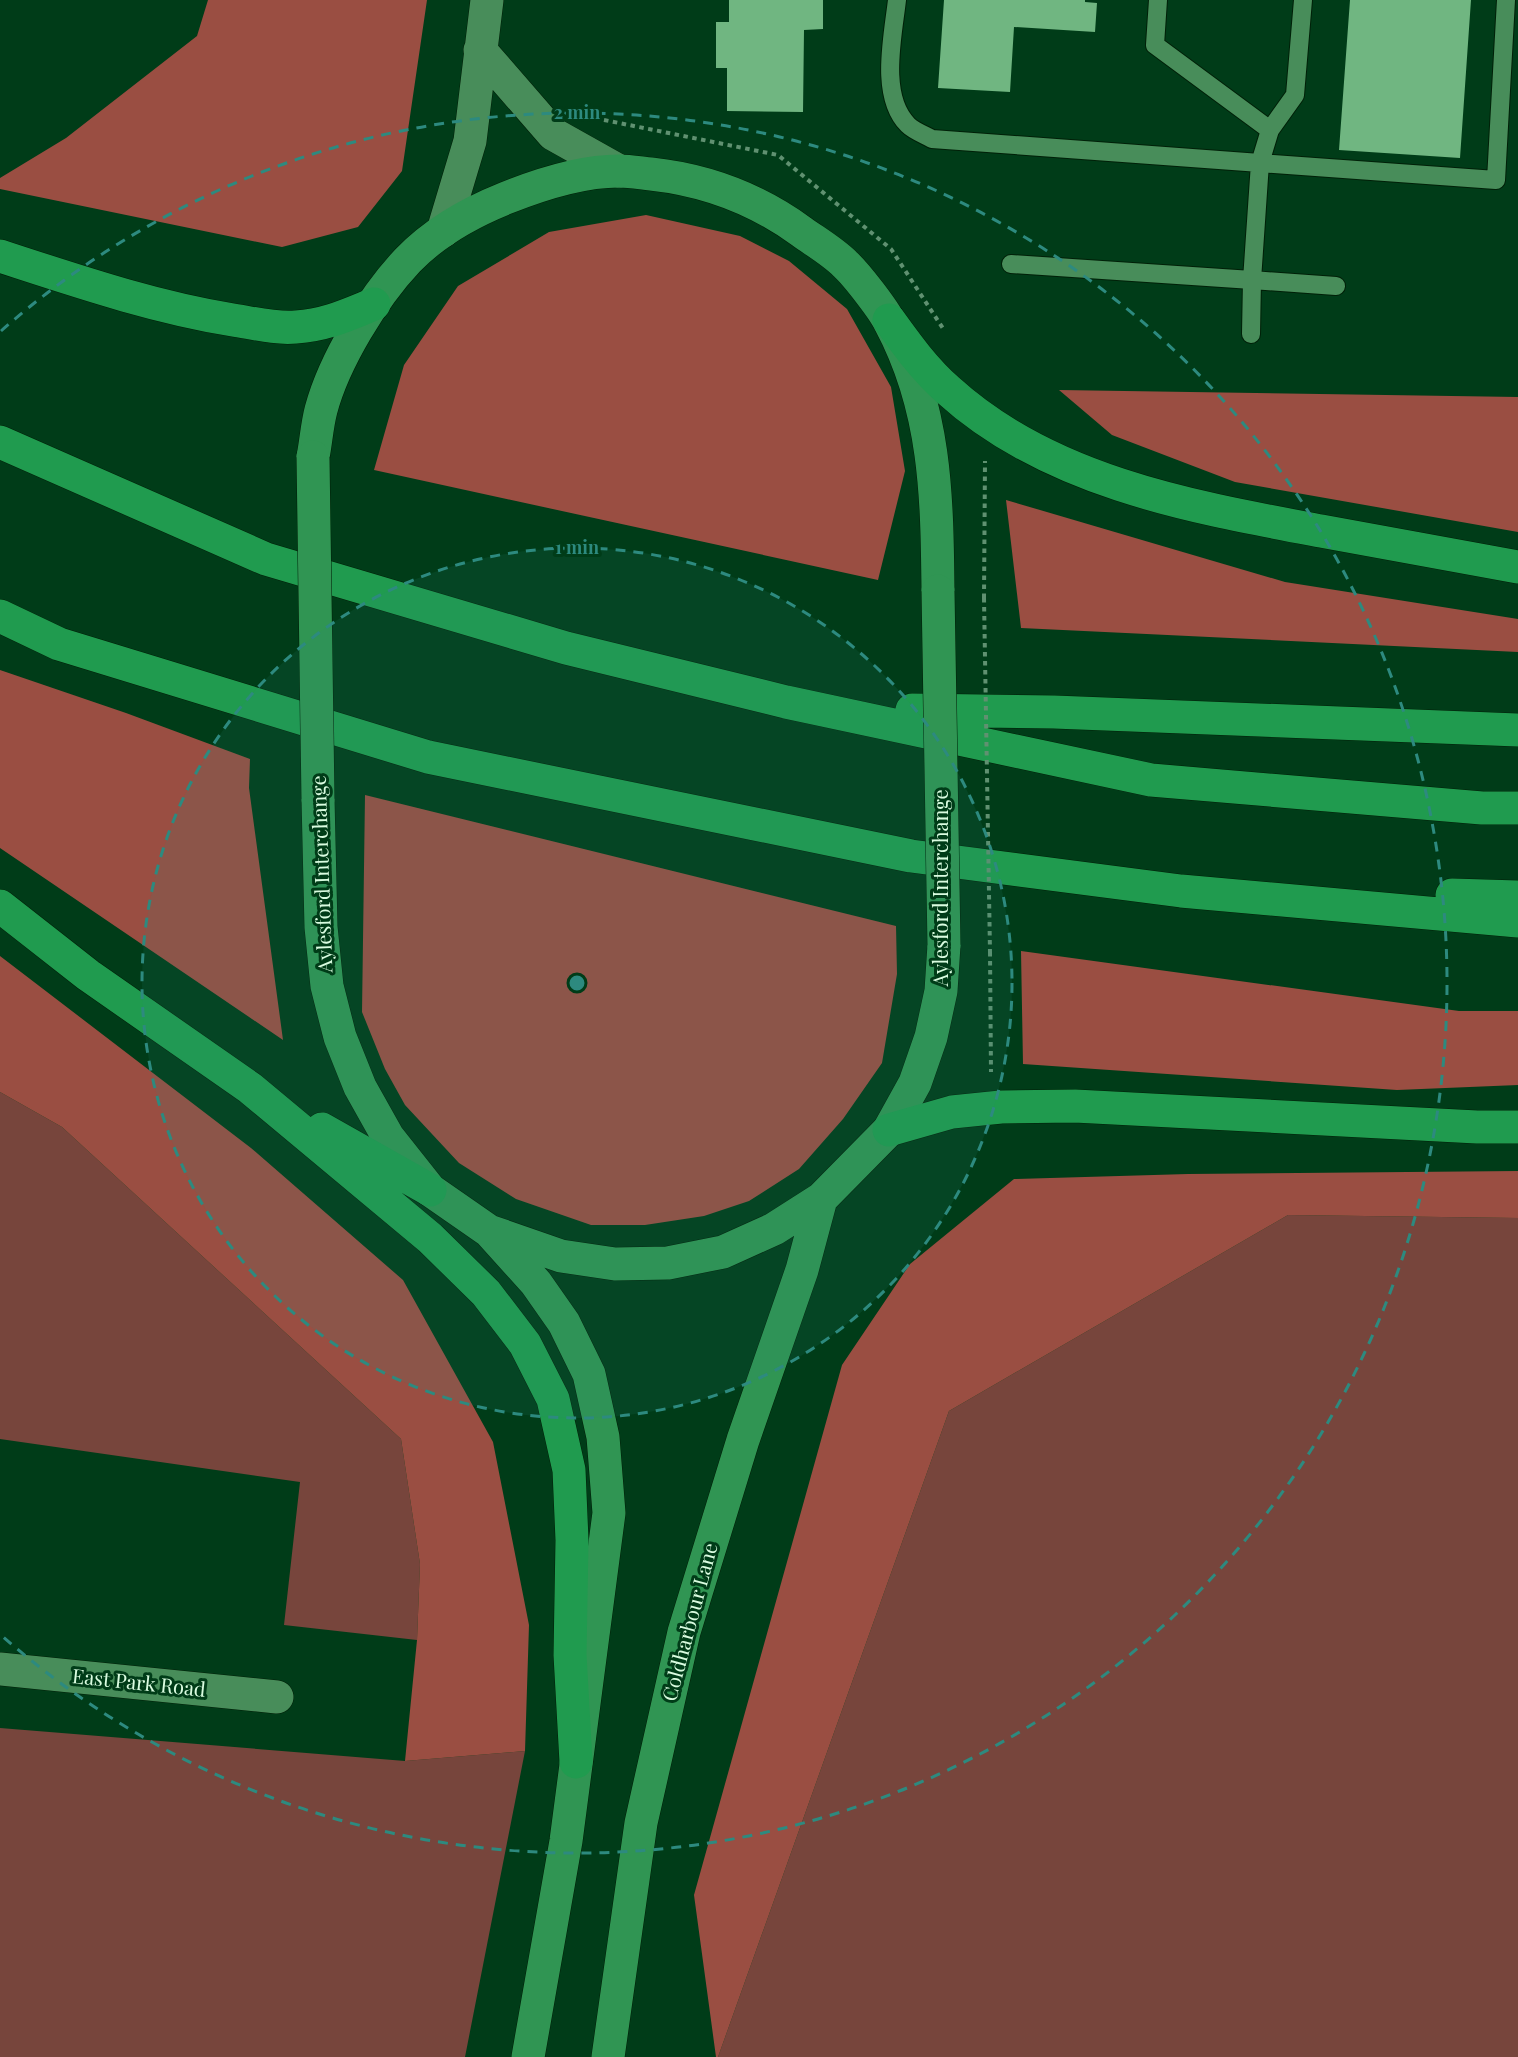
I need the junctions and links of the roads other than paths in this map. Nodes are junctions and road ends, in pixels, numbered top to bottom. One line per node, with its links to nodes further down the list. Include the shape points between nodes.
1 (487, 0): 6 (street)
2 (897, 0): 8 (lane, via 890,68 895,107 909,126 932,139)
3 (1158, 0): 7 (lane, via 1155,45)
4 (1303, 0): 7 (lane, via 1295,95)
5 (1506, 0): 8 (lane, via 1496,180)
6 (480, 50): 9 (street, via 553,134); 10 (street, via 470,141)
7 (1270, 130): 8 (lane)
8 (1260, 164): 13 (lane)
9 (620, 171): 10 (main road, Aylesford Interchange, via 530,188 488,205); 16 (main road, Aylesford Interchange, via 681,177 736,193 783,218 846,264)
10 (443, 231): 15 (main road, Aylesford Interchange, via 409,260)
11 (0, 256): 15 (highway, via 186,312 259,324 294,327 330,322)
12 (1011, 264): 13 (lane)
13 (1252, 280): 14 (lane); 17 (lane)
14 (1336, 286)
15 (374, 304): 31 (main road, Aylesford Interchange, bridge, via 336,366 320,411 313,457 321,927 327,986 340,1037 360,1087 388,1137)
16 (890, 320): 19 (highway, via 916,357 947,390 1028,446 1080,470 1196,506); 30 (main road, Aylesford Interchange, bridge, via 923,408 937,496 944,945 941,991 931,1037 915,1083)
17 (1251, 334)
18 (0, 442): 21 (highway, via 266,559 566,648)
19 (1518, 567)
20 (0, 616): 24 (highway, via 59,644 428,757 911,856)
21 (817, 708): 22 (highway, via 1054,712); 23 (highway, via 1151,780)
22 (1518, 730)
23 (1518, 808)
24 (1181, 891): 25 (highway); 27 (highway)
25 (1518, 897)
26 (0, 906): 28 (highway, via 88,975)
27 (1518, 921)
28 (250, 1088): 31 (highway); 36 (highway, via 430,1238 486,1293 525,1344 553,1399 569,1470 570,1655)
29 (1518, 1127): 30 (highway, via 1001,1107 952,1112)
30 (889, 1130): 32 (main road, Aylesford Interchange)
31 (430, 1190): 33 (main road, Aylesford Interchange)
32 (822, 1198): 33 (main road, Aylesford Interchange, via 774,1229 723,1252 668,1263 615,1264 561,1256); 38 (main road, Coldharbour Lane, via 684,1632 641,1822)
33 (489, 1230): 36 (main road, via 536,1283 564,1323 589,1374 603,1437 609,1513)
34 (0, 1669): 35 (street, East Park Road)
35 (277, 1697)
36 (576, 1762): 37 (main road)
37 (528, 2057)
38 (608, 2057)

